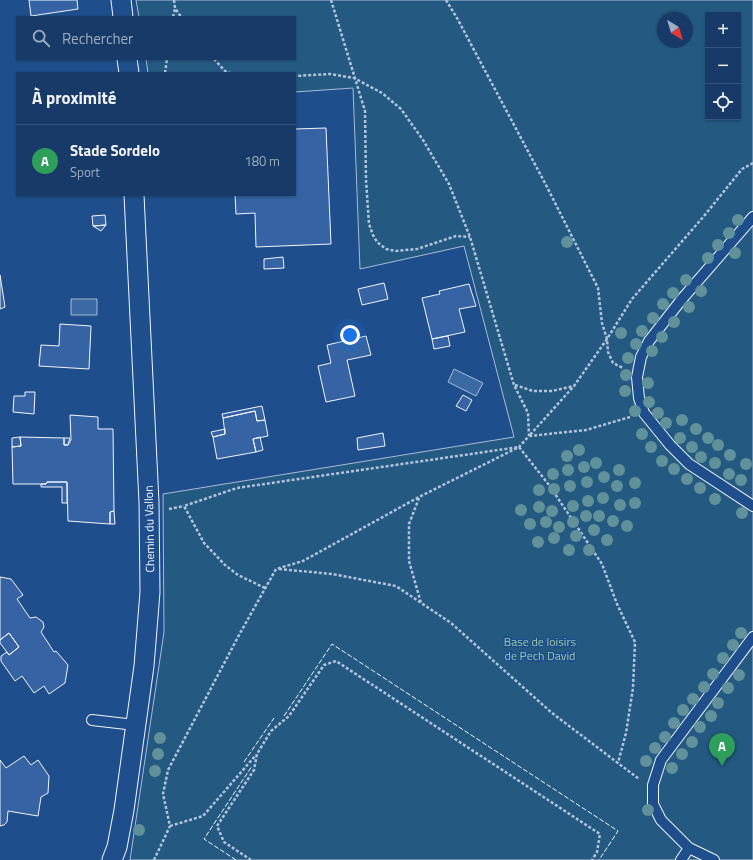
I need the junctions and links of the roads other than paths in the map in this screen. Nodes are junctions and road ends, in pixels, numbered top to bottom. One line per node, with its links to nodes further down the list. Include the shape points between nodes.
1 (120, 0): 2 (street)
2 (123, 16)
3 (127, 60): 4 (street)
4 (129, 72)
5 (134, 196): 10 (street, Chemin du Vallon, via 149,502 150,592 144,666)
6 (753, 217): 7 (lane, via 649,341 641,357 636,377 644,413 670,445 689,464)
7 (753, 506)
8 (753, 637): 11 (lane, via 661,760 653,785 653,804 661,820)
9 (92, 720): 10 (lane)
10 (135, 725): 12 (street, Chemin du Vallon, via 124,810)
11 (688, 848): 13 (lane); 14 (lane)
12 (112, 860)
13 (681, 860)
14 (714, 860)

